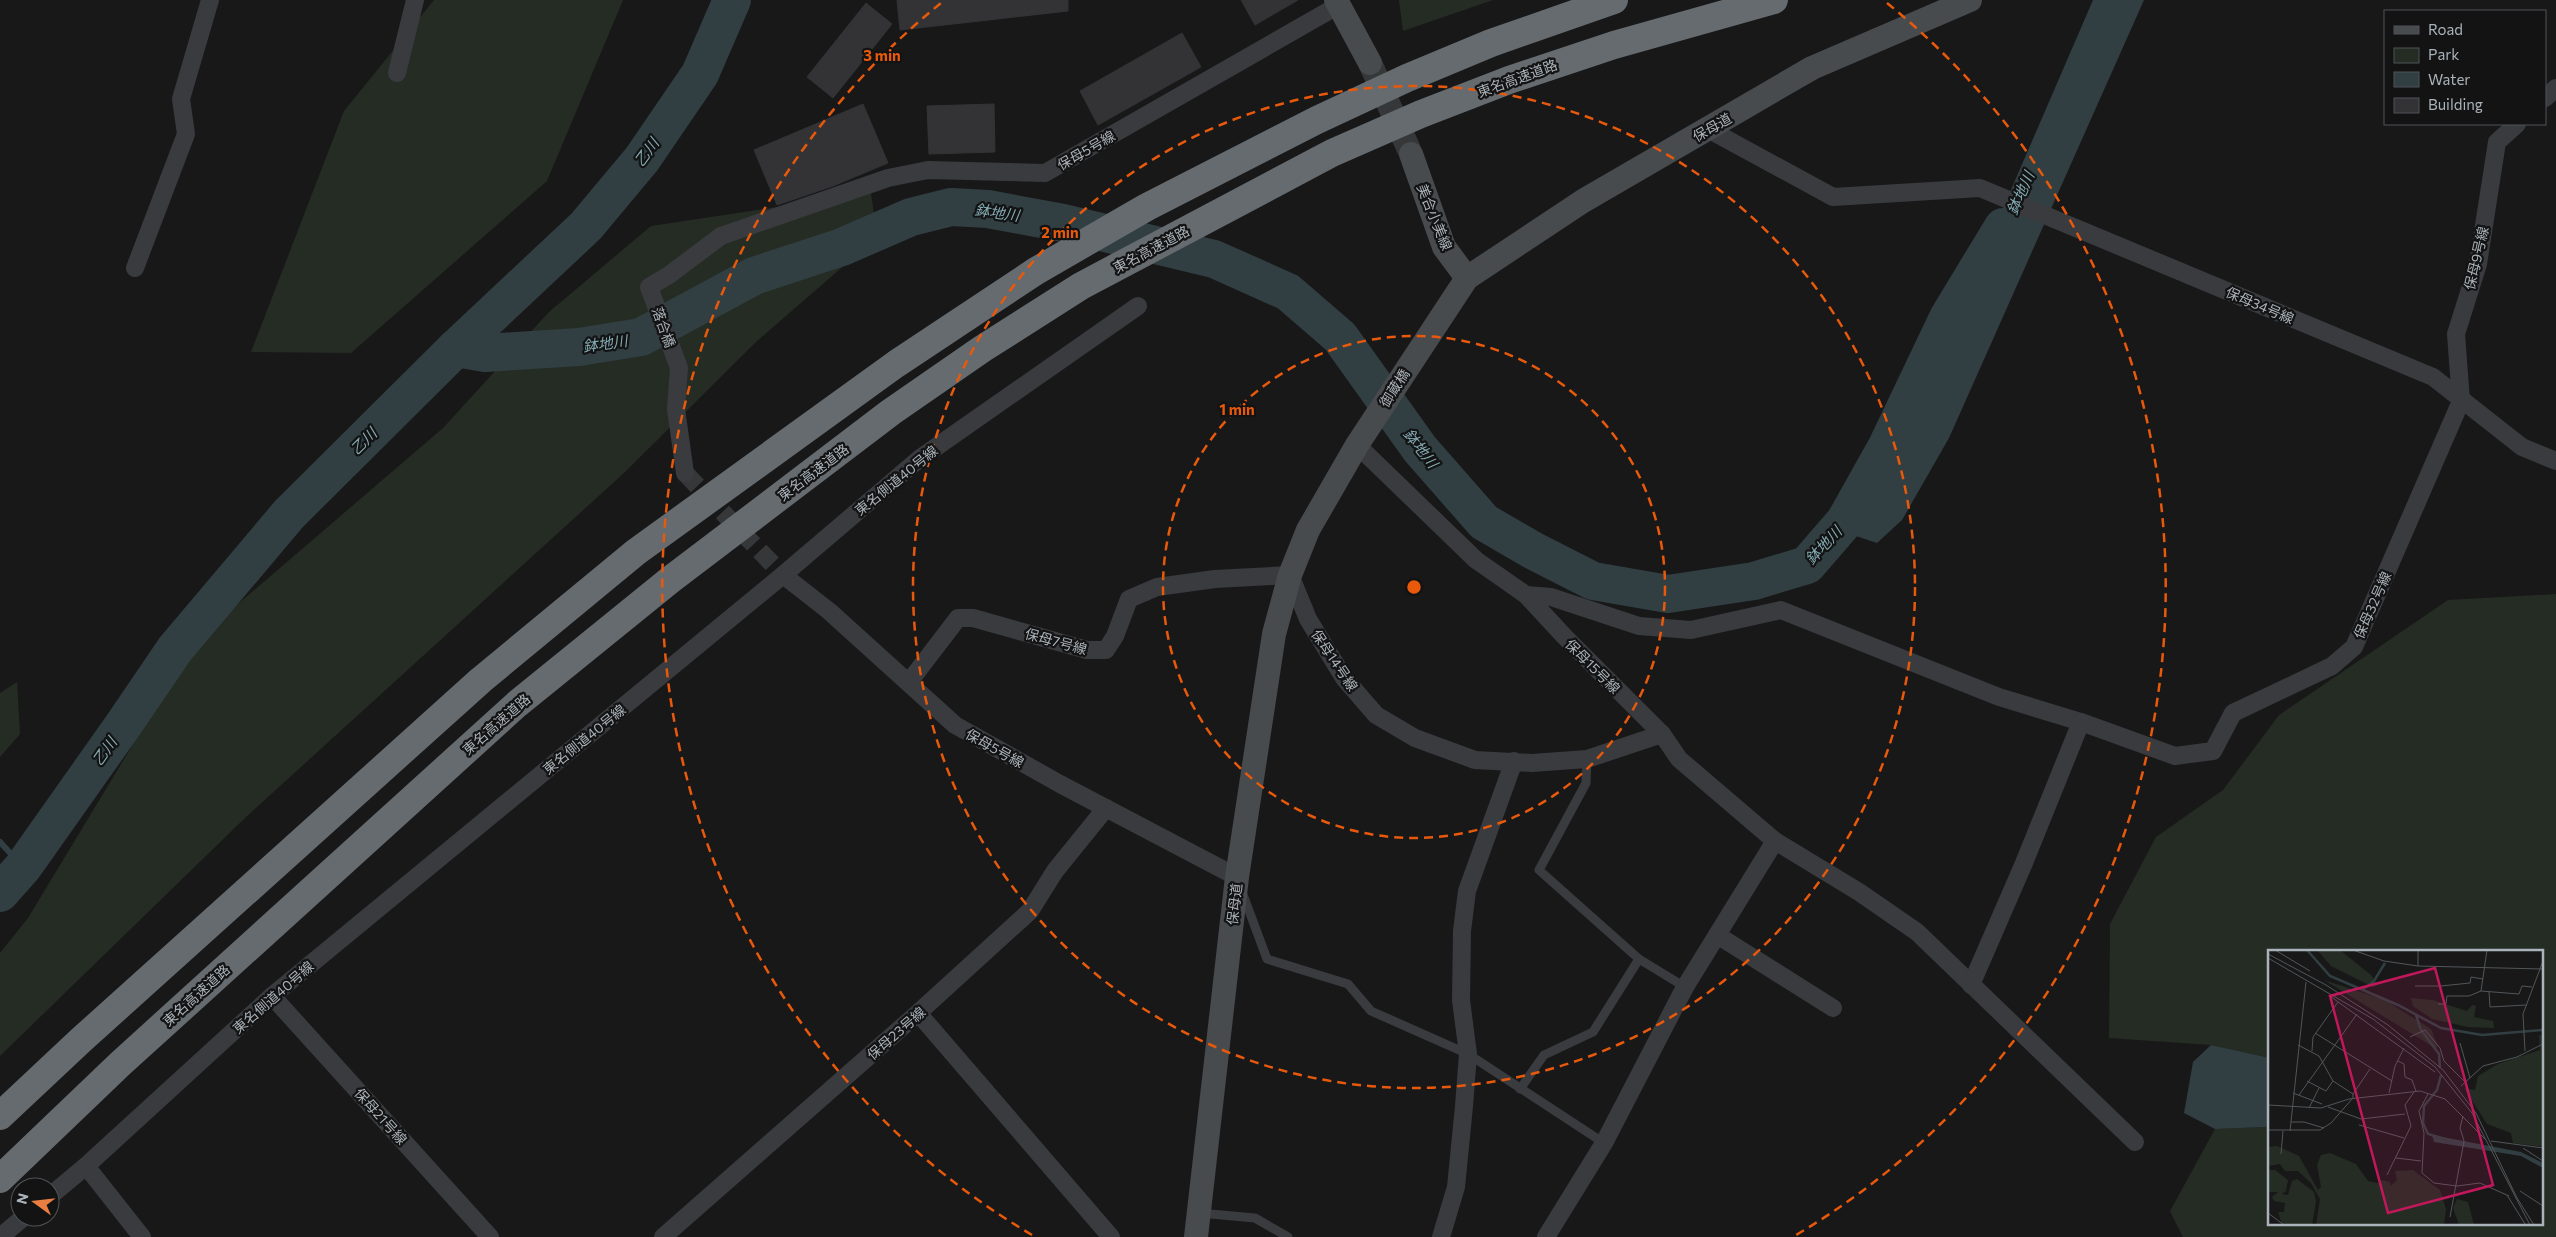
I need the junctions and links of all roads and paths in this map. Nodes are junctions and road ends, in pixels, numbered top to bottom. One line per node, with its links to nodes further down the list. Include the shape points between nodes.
1 (210, 0): 14 (street, via 181,99 186,134)
2 (415, 0): 8 (street)
3 (1614, 0): 42 (highway, via 1491,43 1317,120 1146,208 1036,271 896,364 636,552 480,680)
4 (1774, 0): 46 (highway, 東名高速道路, via 1614,45 1509,80 1332,153 1081,286 982,349 891,412 670,580 517,704 120,1064)
5 (1970, 0): 12 (street, 保母道, via 1812,68)
6 (1337, 2): 7 (street); 16 (street, 保母5号線, via 1045,173 928,170 888,178 720,236)
7 (1370, 63)
8 (397, 72)
9 (2556, 88): 10 (street)
10 (2546, 97)
11 (2516, 125): 18 (street, 保母9号線, via 2497,142 2478,264 2456,334)
12 (1708, 129): 15 (street, 保母道, via 1582,201); 18 (street, 保母34号線, via 1832,197 1980,188 2433,376)
13 (1411, 154): 15 (street, 美合小美線, via 1444,247)
14 (135, 268)
15 (1467, 278): 19 (street, 御蔵橋)
16 (649, 287): 21 (street, 落合橋, via 679,368 676,409)
17 (1138, 306): 23 (street, 東名側道40号線, via 919,459)
18 (2462, 401): 20 (street, via 2522,447); 26 (street, 保母32号線, via 2354,647 2332,666 2232,713 2213,751 2175,756)
19 (1363, 435): 22 (street, 御蔵橋, via 1308,530); 24 (street, 保母15号線, via 1476,560)
20 (2556, 461)
21 (685, 473)
22 (1290, 575): 25 (street, 保母7号線, via 1215,579 1158,587 1129,599 1106,650 1087,650 973,618 958,618); 29 (street, 保母14号線, via 1308,619 1344,678 1376,715 1415,738 1475,760); 32 (street, 保母道, via 1267,665)
23 (783, 576): 25 (street, 保母5号線, via 829,611); 37 (street, 東名側道40号線)
24 (1526, 596): 26 (street, via 1550,597 1640,626 1691,630 1781,610 1999,697); 27 (street, 保母15号線)
25 (909, 682): 30 (street, 保母5号線, via 955,725)
26 (2081, 722): 35 (street)
27 (1662, 734): 28 (street, 保母14号線); 31 (street, 保母15号線, via 1679,758)
28 (1586, 760): 29 (street, 保母14号線); 34 (lane, via 1586,783 1538,870)
29 (1514, 762): 40 (street, via 1467,891 1462,931 1461,1000)
30 (1106, 808): 32 (street, 保母5号線); 39 (street, 保母23号線, via 1054,870 1030,911)
31 (1775, 840): 33 (street); 35 (street, 保母15号線, via 1917,932)
32 (1237, 877): 40 (lane, via 1266,959 1348,984 1371,1011); 48 (street, 保母道)
33 (1717, 935): 36 (street); 38 (street)
34 (1639, 959): 36 (lane); 41 (lane, via 1593,1032 1544,1055)
35 (1971, 985): 44 (street, 保母15号線)
36 (1685, 987): 43 (street)
37 (272, 996): 45 (street, 東名側道40号線); 52 (street, 保母21号線)
38 (1833, 1008)
39 (918, 1014): 53 (street, 保母23号線); 54 (street)
40 (1468, 1054): 41 (lane); 57 (street, via 1456,1187)
41 (1520, 1089): 43 (lane)
42 (0, 1116)
43 (1604, 1142): 58 (street)
44 (2135, 1142)
45 (86, 1166): 47 (street, 東名側道40号線); 51 (street)
46 (0, 1179)
47 (60, 1188)
48 (1200, 1213): 55 (street, 保母道); 56 (lane, via 1254,1218)
49 (12, 1227): 50 (street)
50 (0, 1237)
51 (142, 1237)
52 (490, 1237)
53 (663, 1237)
54 (1112, 1237)
55 (1196, 1237)
56 (1288, 1237)
57 (1441, 1237)
58 (1546, 1237)

